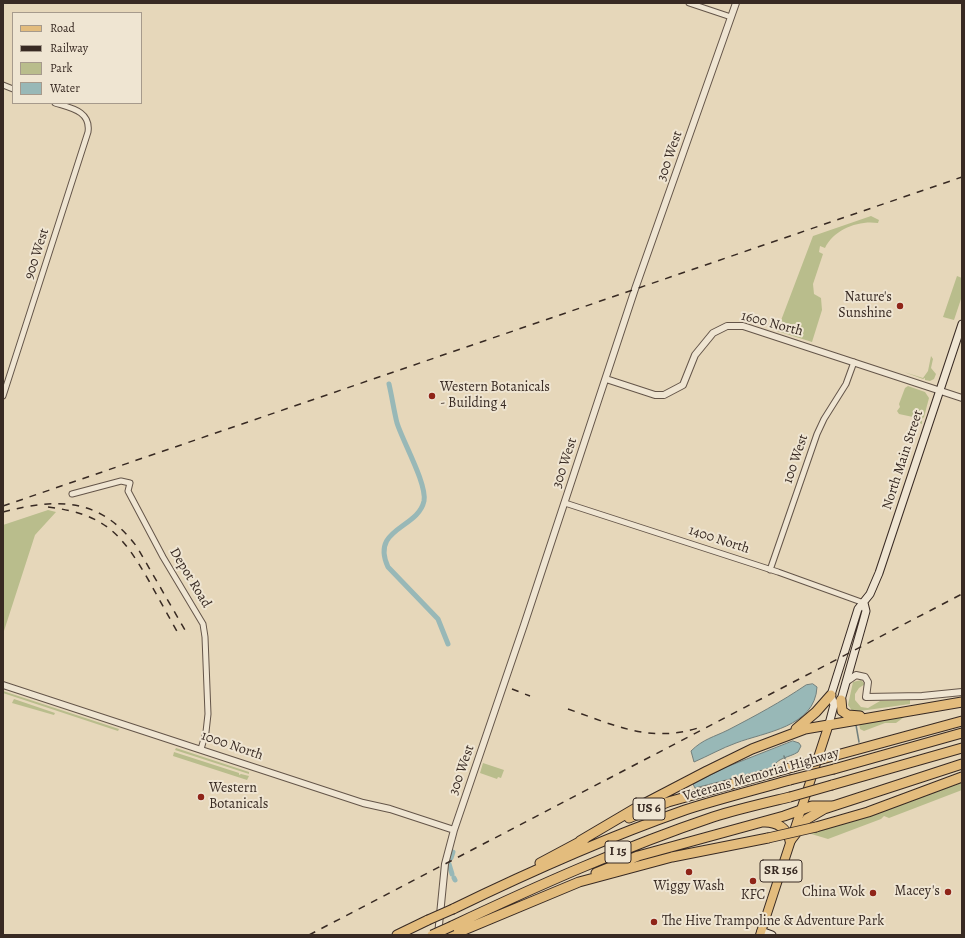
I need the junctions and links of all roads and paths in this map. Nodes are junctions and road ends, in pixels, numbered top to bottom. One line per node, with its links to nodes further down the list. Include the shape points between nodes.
1 (689, 3): 3 (street)
2 (736, 3): 3 (street, 300 West)
3 (731, 17): 7 (street, 300 West)
4 (58, 104): 9 (street, 900 West, via 80,112 88,119 89,128)
5 (962, 324): 8 (main road, North Main Street)
6 (854, 362): 7 (street, 1600 North, via 760,330 736,325 727,326 713,333 695,355 683,384 668,394 655,395); 8 (street, 1600 North); 13 (street, 100 West, via 846,384 817,434)
7 (606, 379): 12 (street, 300 West)
8 (940, 391): 10 (street, 1600 North); 14 (main road, North Main Street, via 880,573)
9 (3, 396)
10 (962, 398)
11 (72, 494): 27 (street, Depot Road, via 121,481 130,483 128,491 201,620 205,637 208,714)
12 (565, 503): 13 (street, 1400 North); 33 (street, 300 West)
13 (770, 570): 14 (street, 1400 North)
14 (864, 603): 15 (main road, North Main Street, via 866,611); 18 (main road, North Main Street, via 858,610)
15 (845, 684): 17 (street, via 854,675 864,676 868,682 866,697); 20 (main road, North Main Street)
16 (3, 685): 27 (street, 1000 North)
17 (962, 692)
18 (831, 695): 20 (main road); 25 (highway, via 816,712)
19 (962, 702): 21 (highway)
20 (838, 703): 21 (highway, via 842,711 848,715); 23 (main road, North Main Street)
21 (877, 716): 23 (highway)
22 (962, 721): 34 (highway, US 6, bridge, via 668,802)
23 (828, 724): 25 (highway, via 809,727); 31 (main road, North Main Street / SR 156)
24 (962, 733): 36 (highway, Veterans Memorial Highway / I 15, bridge, via 671,815)
25 (787, 736): 34 (highway, via 707,770)
26 (962, 748): 38 (highway, Veterans Memorial Highway / I 15, bridge, via 715,816 653,838 534,887)
27 (201, 749): 33 (street, 1000 North, via 363,803)
28 (962, 764): 30 (highway)
29 (962, 777): 37 (highway, bridge, via 874,810 816,827 672,857)
30 (832, 806): 31 (highway, via 812,806); 35 (highway, via 810,817 799,827)
31 (800, 810): 32 (highway); 35 (main road, North Main Street / SR 156)
32 (758, 822): 35 (highway, via 780,826 787,832); 37 (highway, via 638,856 596,872)
33 (454, 830): 42 (street, 300 West, via 445,864)
34 (580, 841): 36 (highway, US 6)
35 (790, 841): 39 (main road, North Main Street / SR 156)
36 (515, 878): 40 (highway, Veterans Memorial Highway / I 15, bridge)
37 (579, 882): 38 (highway)
38 (452, 930): 41 (highway, Veterans Memorial Highway / I 15, bridge)
39 (761, 933): 43 (main road)
40 (397, 935)
41 (432, 935)
42 (438, 935)
43 (772, 935)

